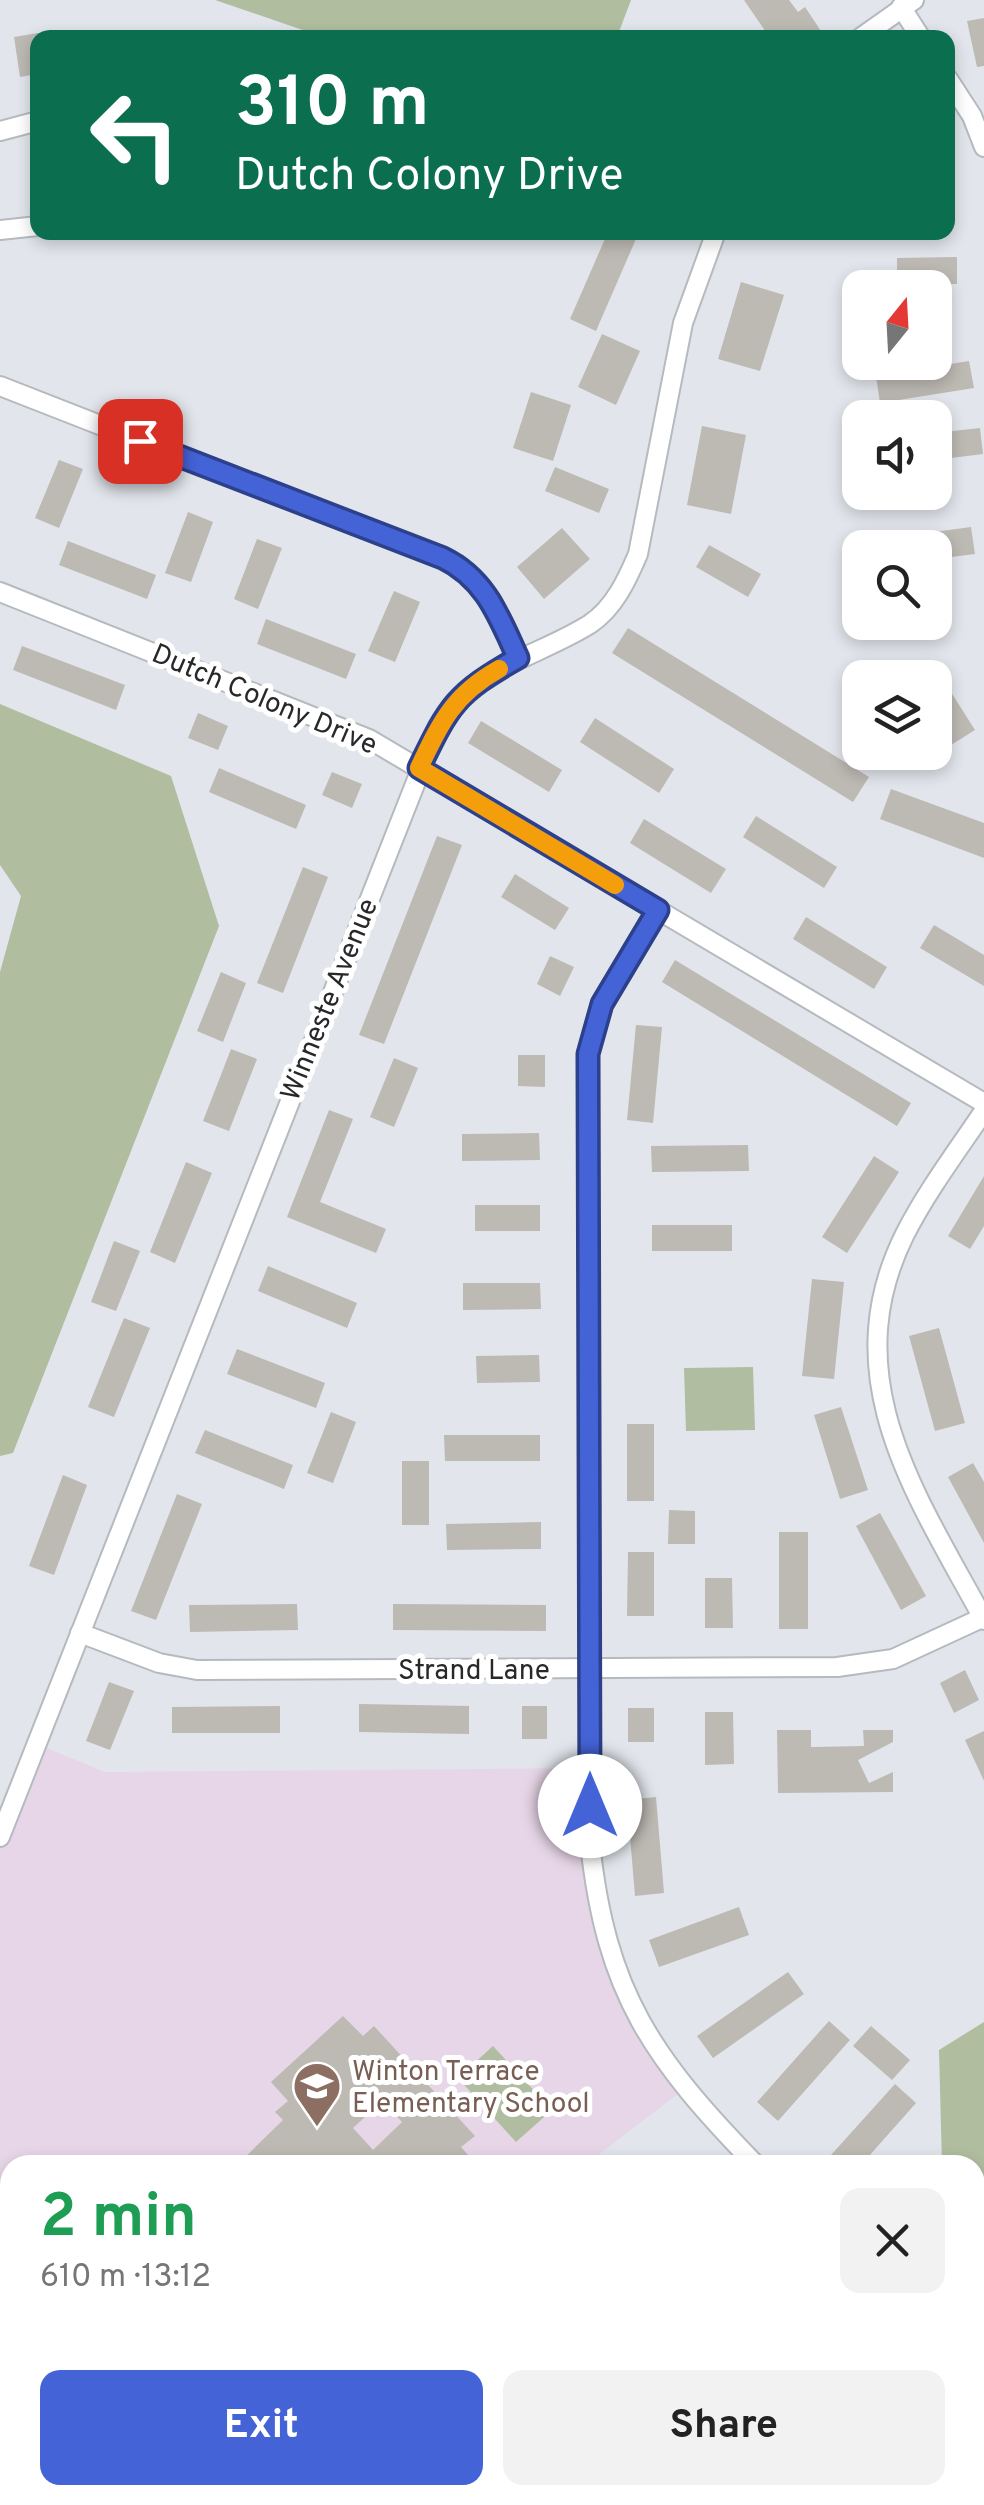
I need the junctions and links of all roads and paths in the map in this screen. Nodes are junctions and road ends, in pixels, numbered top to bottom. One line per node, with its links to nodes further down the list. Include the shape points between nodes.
1 (908, 4): 2 (street); 3 (street)
2 (871, 30)
3 (918, 30)
4 (955, 90): 7 (street)
5 (30, 123): 6 (street)
6 (0, 131)
7 (984, 147)
8 (30, 227): 9 (street)
9 (0, 230)
10 (713, 240): 13 (street, Winneste Avenue, via 683,323 638,554 627,580 592,623)
11 (0, 386): 13 (street, via 458,565 492,601)
12 (0, 592): 14 (street, Dutch Colony Drive, via 329,721)
13 (518, 658): 14 (street, Winneste Avenue, via 459,695)
14 (419, 768): 15 (street, Dutch Colony Drive); 19 (street, Winneste Avenue)
15 (658, 910): 16 (street, Dutch Colony Drive); 20 (street, via 602,1004 588,1054)
16 (984, 1103)
17 (984, 1112): 18 (street, via 895,1256 877,1353 897,1458)
18 (984, 1618): 20 (street, Strand Lane, via 903,1656 865,1665)
19 (80, 1634): 20 (street, Strand Lane, via 197,1670); 21 (street, Winneste Avenue)
20 (589, 1669): 22 (street, via 590,1843 618,1974 683,2090)
21 (0, 1837)
22 (746, 2155)

